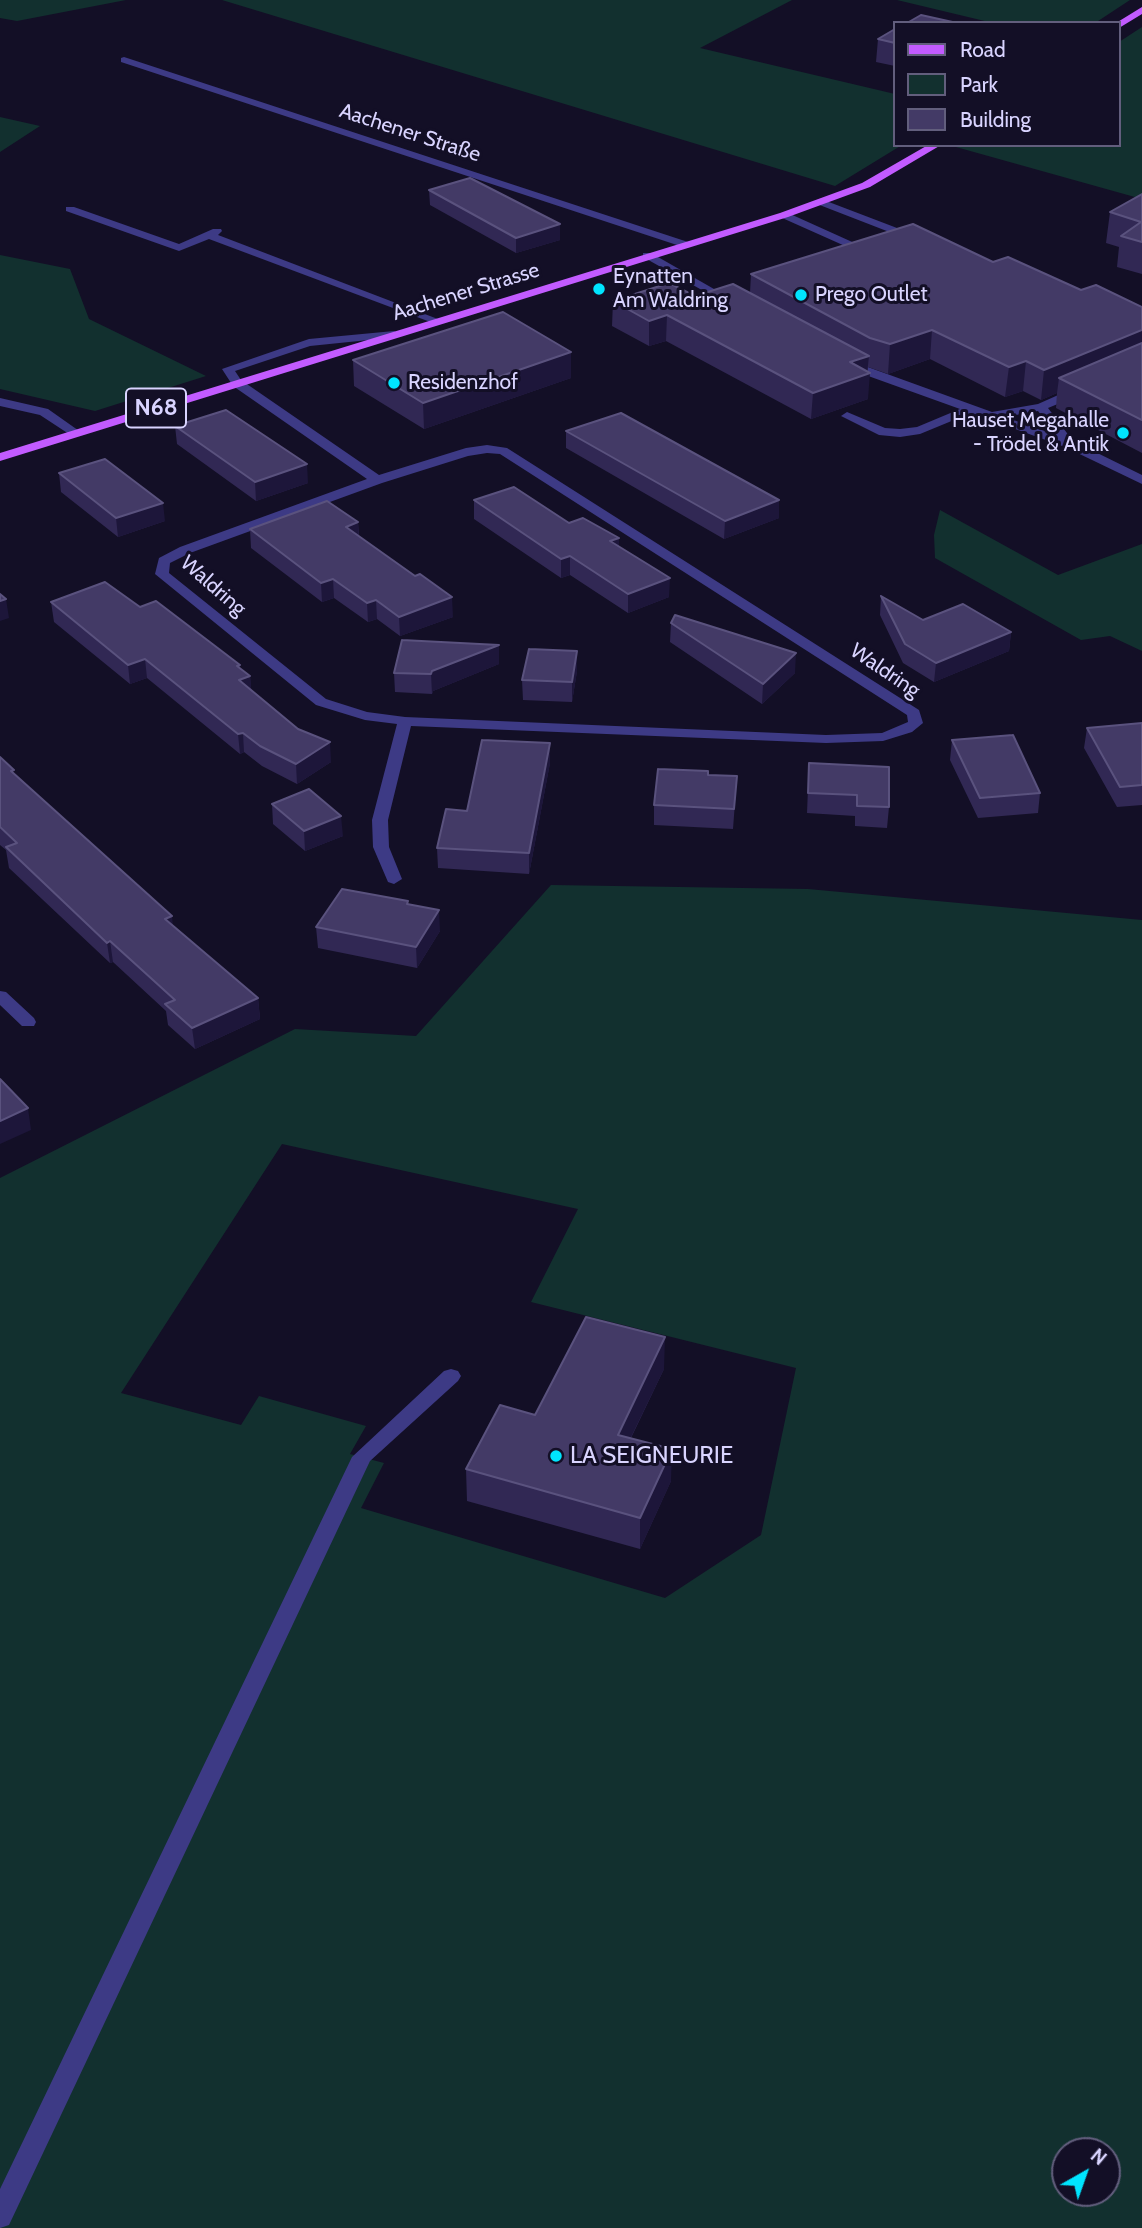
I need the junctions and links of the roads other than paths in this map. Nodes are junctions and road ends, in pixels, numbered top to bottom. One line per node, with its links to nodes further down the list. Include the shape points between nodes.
1 (1142, 10): 2 (main road)
2 (1121, 24)
3 (124, 60): 11 (street, Aachener Straße)
4 (932, 147): 5 (main road, Aachener Strasse / N68, via 866,185)
5 (821, 202): 7 (main road, Aachener Strasse / N68); 10 (street)
6 (70, 209): 9 (street, via 179,248)
7 (784, 215): 11 (main road, Aachener Strasse / N68); 12 (street, via 864,250)
8 (224, 229): 9 (street)
9 (209, 235): 15 (street)
10 (928, 243)
11 (684, 244): 13 (main road, Aachener Strasse / N68)
12 (852, 254)
13 (647, 255): 14 (street); 15 (main road, Aachener Strasse / N68)
14 (735, 300)
15 (437, 321): 17 (main road, Aachener Strasse / N68)
16 (840, 360): 21 (street, via 863,373)
17 (237, 383): 24 (main road, Aachener Strasse / N68); 27 (street)
18 (1092, 386): 20 (street)
19 (0, 402): 24 (street, via 44,412)
20 (1041, 407): 22 (street); 25 (street)
21 (972, 408): 22 (street); 23 (street, via 920,430 900,433 883,432)
22 (995, 415): 25 (street)
23 (846, 416)
24 (76, 433): 26 (main road, Aachener Strasse / N68)
25 (1069, 444): 28 (street)
26 (0, 457)
27 (377, 480): 29 (street, Waldring, via 185,550 164,561 162,574 321,702 365,716); 29 (street, Waldring, via 466,452 503,451 914,713 916,723 883,737 826,739)
28 (1142, 480)
29 (405, 721): 30 (street, via 380,820 381,847)
30 (394, 879)
31 (0, 996): 32 (street)
32 (28, 1022)
33 (451, 1376): 34 (street, via 362,1457)
34 (0, 2216)

